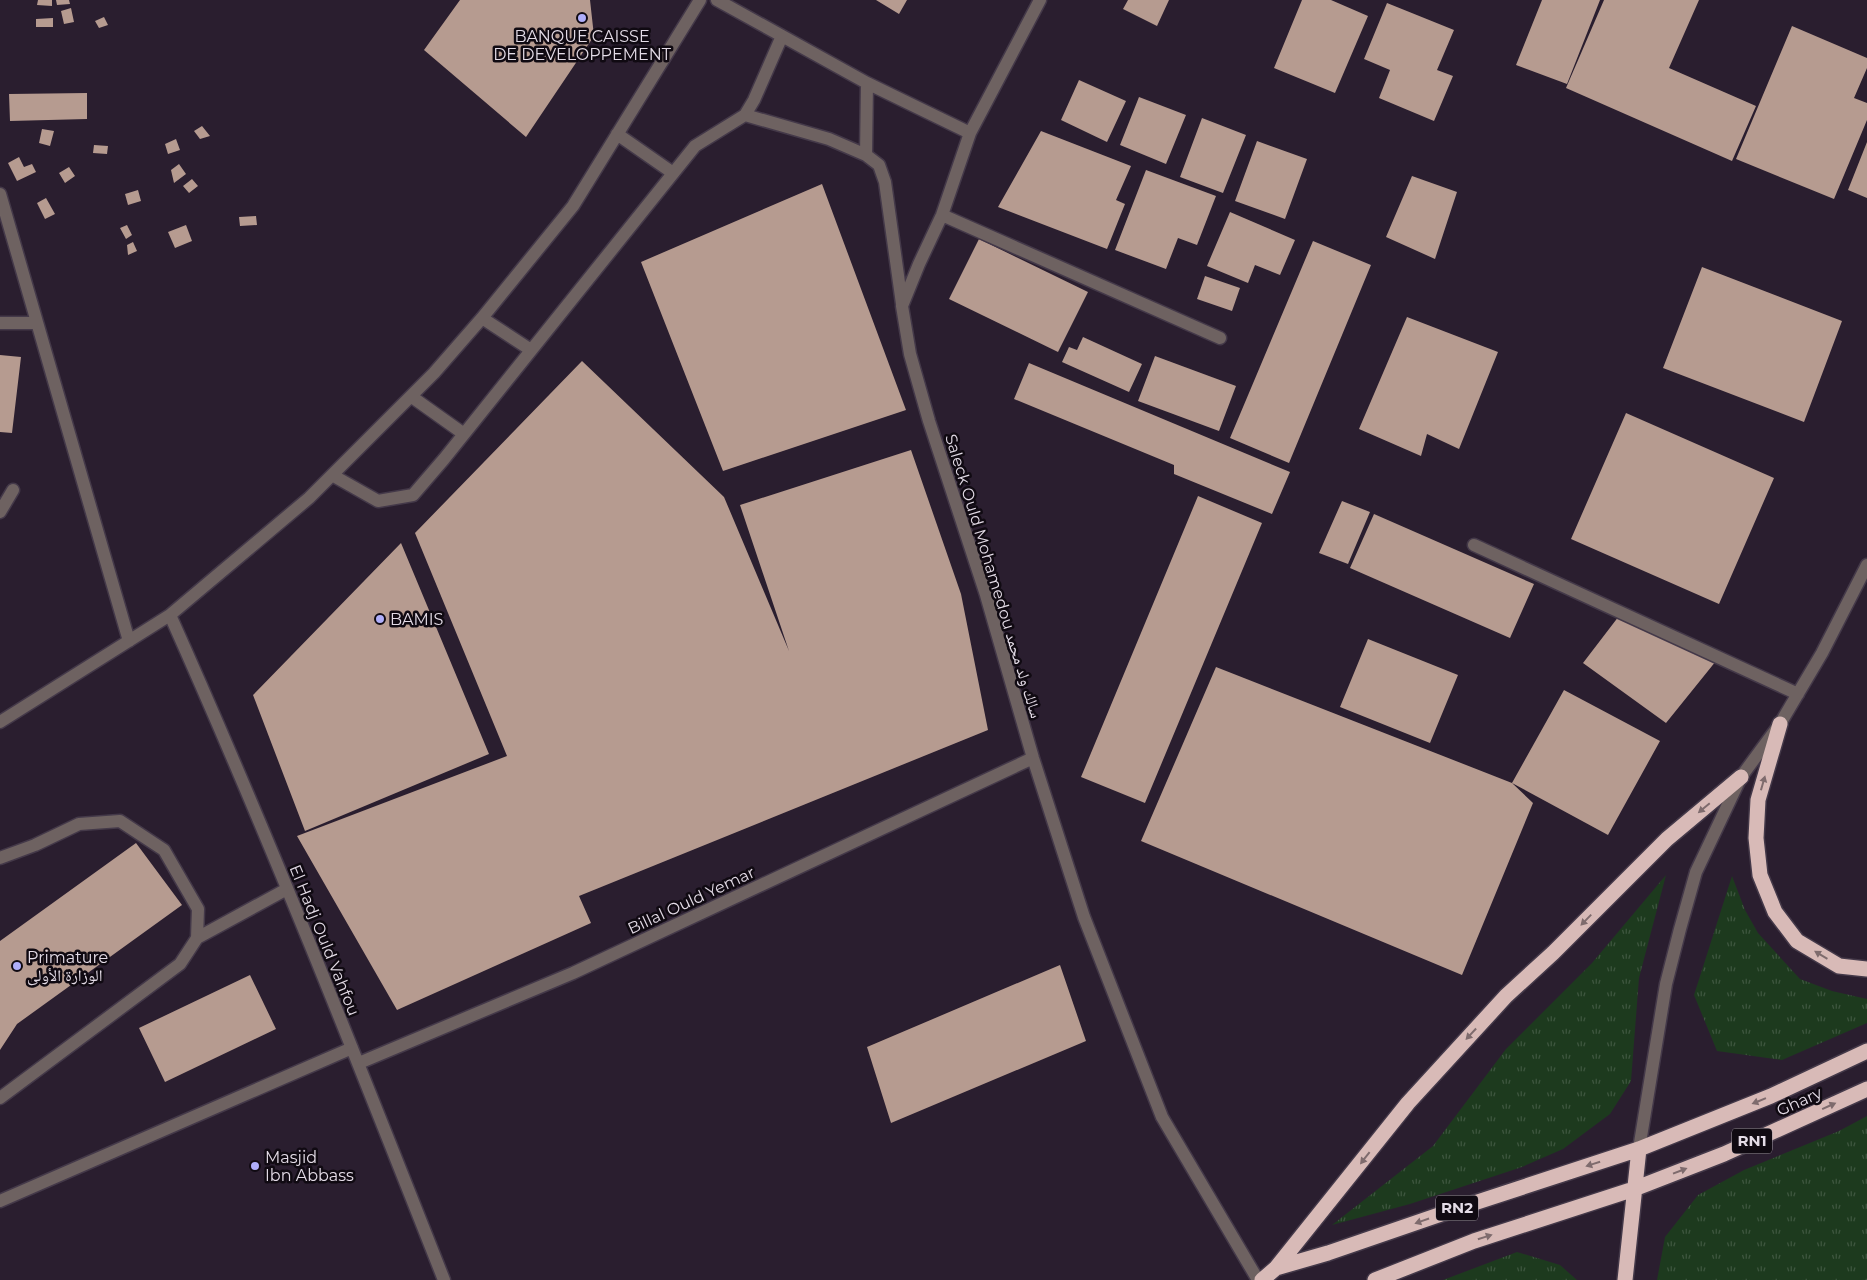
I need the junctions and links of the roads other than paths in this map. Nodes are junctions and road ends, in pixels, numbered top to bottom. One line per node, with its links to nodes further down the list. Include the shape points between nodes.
1 (700, 0): 8 (street)
2 (717, 0): 4 (street)
3 (1040, 0): 7 (street)
4 (782, 36): 5 (street); 6 (street)
5 (867, 83): 7 (street); 9 (street)
6 (745, 115): 9 (street, via 829,140); 10 (street, via 695,146)
7 (970, 133): 12 (street)
8 (617, 134): 10 (street); 14 (street, via 573,206)
9 (866, 155): 13 (street, Saleck Ould Mohamedou سالك ولد محمد, via 879,165 885,182)
10 (673, 173): 18 (street)
11 (0, 194): 16 (street)
12 (942, 214): 13 (street); 17 (street)
13 (902, 306): 31 (street, Saleck Ould Mohamedou سالك ولد محمد, via 910,354 929,421 986,595)
14 (482, 318): 18 (street); 19 (street)
15 (0, 323): 16 (street)
16 (37, 323): 27 (street)
17 (1220, 338)
18 (531, 350): 20 (street)
19 (412, 396): 20 (street); 21 (street)
20 (464, 434): 21 (street, via 413,495 378,501)
21 (332, 475): 26 (street)
22 (13, 490): 23 (street)
23 (0, 512)
24 (1474, 545): 28 (street)
25 (1867, 565): 28 (street)
26 (170, 615): 27 (street); 34 (street, El Hadj Ould Vahfou)
27 (128, 641): 29 (street)
28 (1798, 694): 30 (street)
29 (0, 722)
30 (1780, 724): 32 (street); 36 (highway, one-way to 30, via 1840,966 1797,941 1775,912 1760,875 1756,838 1758,800)
31 (1033, 758): 39 (street, Billal Ould Yemar, via 573,973); 47 (street, Saleck Ould Mohamedou سالك ولد محمد, via 1084,917 1162,1117)
32 (1741, 777): 42 (street, via 1696,872 1680,929 1666,984); 45 (highway, one-way to 45, via 1667,839 1506,996 1408,1103)
33 (0, 858): 35 (street, via 79,824 120,821 164,850 198,909)
34 (287, 888): 35 (street); 37 (street, El Hadj Ould Vahfou)
35 (197, 938): 41 (street, via 180,964)
36 (1867, 969)
37 (352, 1048): 39 (street, El Hadj Ould Vahfou); 44 (street)
38 (1867, 1051): 42 (highway, Ghary / RN1, one-way to 42, via 1771,1096)
39 (359, 1063): 46 (street, El Hadj Ould Vahfou)
40 (1867, 1089): 43 (highway, Ghary / RN1, one-way to 40, via 1724,1154)
41 (0, 1098)
42 (1639, 1149): 43 (highway); 45 (highway, RN2, one-way to 45)
43 (1634, 1189): 49 (highway, RN2, one-way to 43, via 1474,1241); 50 (highway)
44 (0, 1201)
45 (1276, 1268): 48 (highway, RN2)
46 (444, 1280)
47 (1258, 1280)
48 (1262, 1280)
49 (1375, 1280)
50 (1625, 1280)

